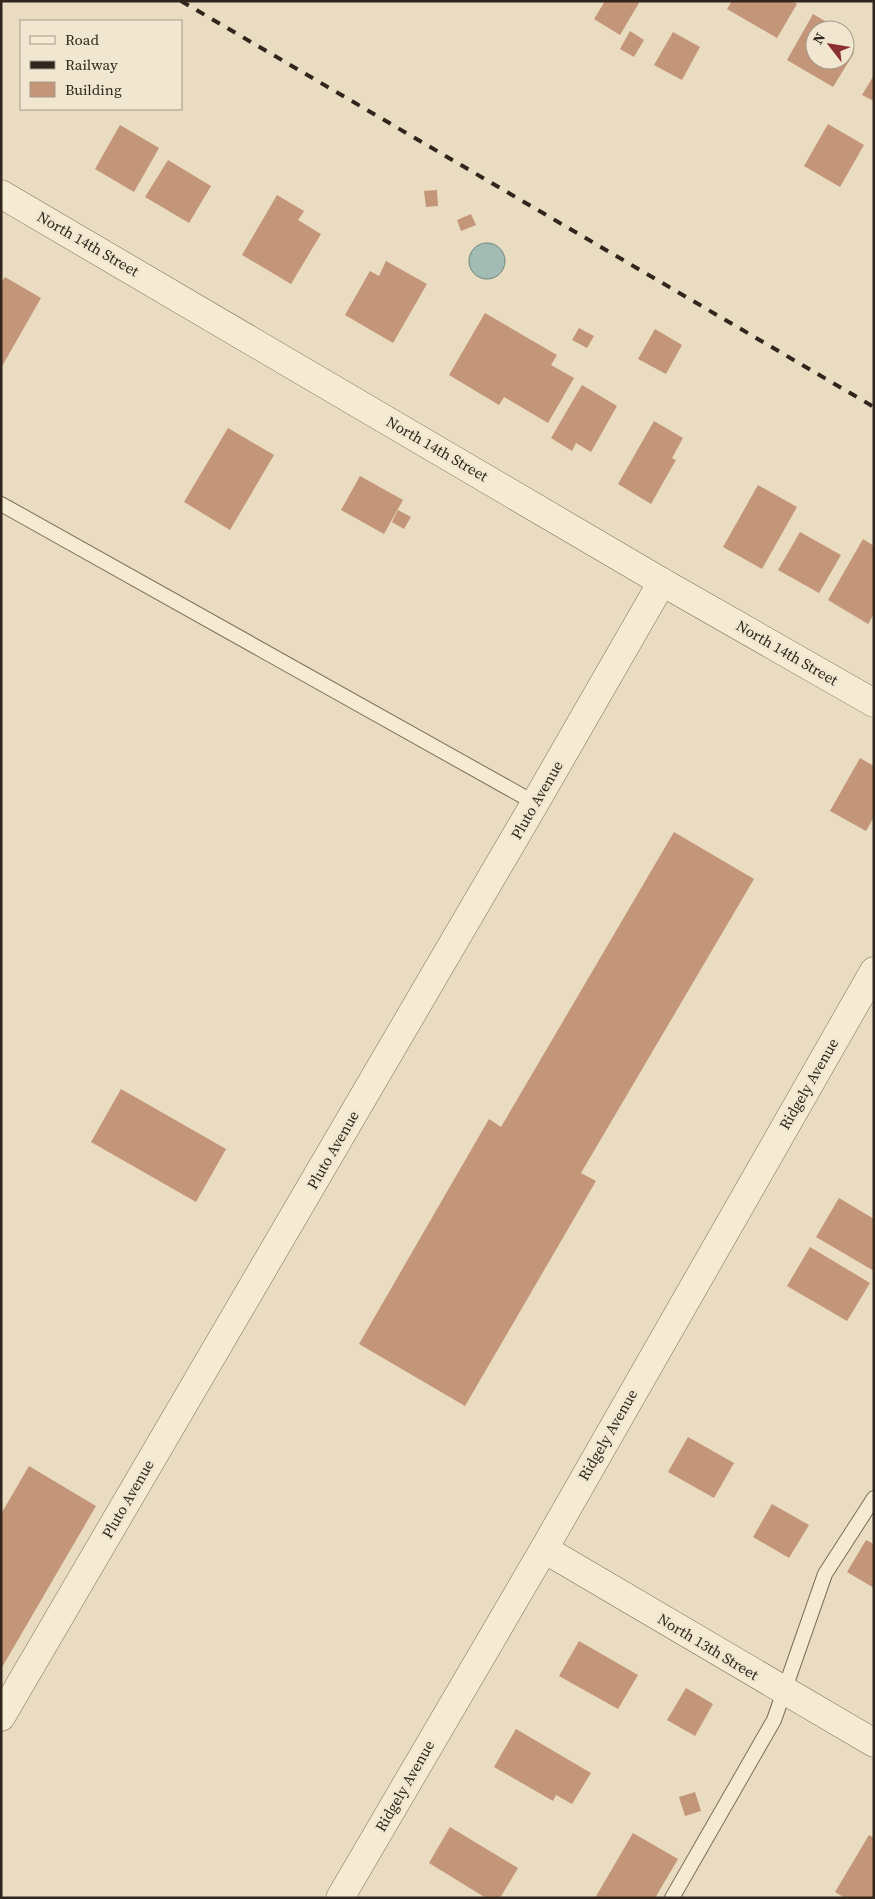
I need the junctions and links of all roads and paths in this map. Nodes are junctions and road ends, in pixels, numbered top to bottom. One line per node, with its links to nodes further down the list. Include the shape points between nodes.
1 (1, 194): 3 (street, North 14th Street)
2 (1, 504): 5 (lane)
3 (662, 582): 4 (street, North 14th Street); 5 (street, Pluto Avenue)
4 (874, 703)
5 (535, 803): 10 (street, Pluto Avenue)
6 (874, 971): 8 (street, Ridgely Avenue)
7 (874, 1498): 9 (lane, via 825,1574)
8 (544, 1549): 9 (street, North 13th Street); 12 (street, Ridgely Avenue)
9 (783, 1691): 11 (street, North 13th Street); 13 (lane, via 774,1720)
10 (1, 1717)
11 (874, 1743)
12 (340, 1898)
13 (672, 1898)

